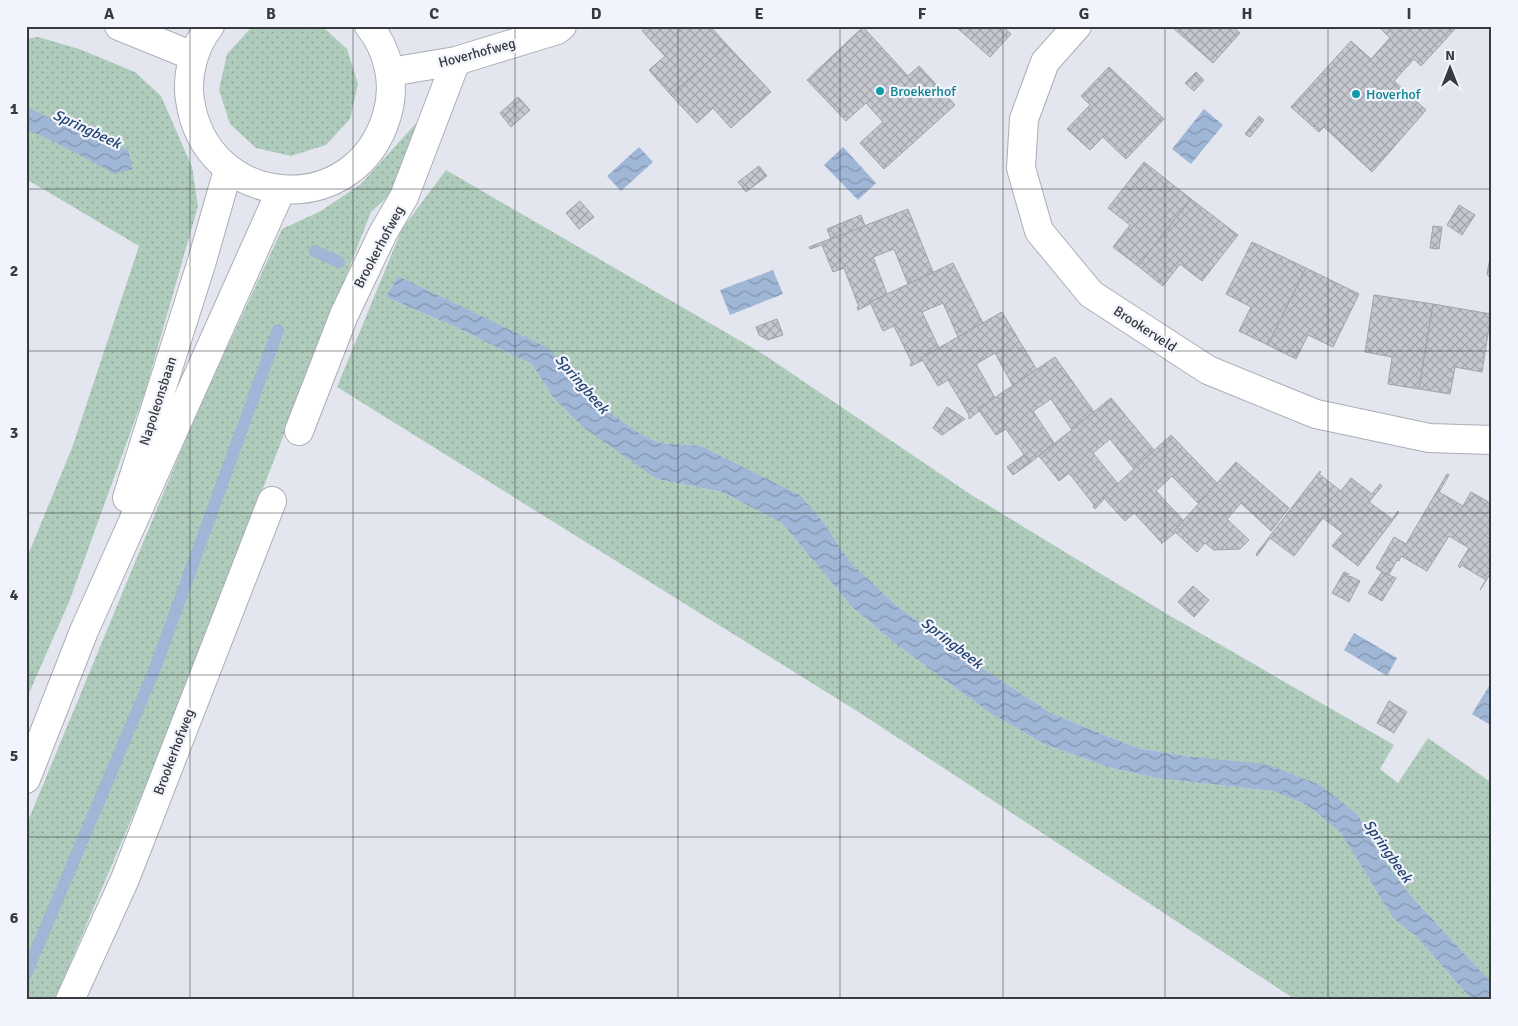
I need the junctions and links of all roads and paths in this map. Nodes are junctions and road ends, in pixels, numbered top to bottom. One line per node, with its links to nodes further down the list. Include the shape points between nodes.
1 (119, 26): 6 (street)
2 (210, 26): 6 (street)
3 (369, 26): 8 (street, via 383,48)
4 (562, 26): 7 (street, Hoverhofweg)
5 (1077, 26): 12 (street, Brookerveld, via 1045,62 1024,119 1021,168 1039,231 1091,294 1208,370 1316,414 1429,438)
6 (194, 56): 9 (street, via 188,87 192,118 206,146)
7 (456, 61): 8 (street, Hoverhofweg); 11 (street, Brookerhofweg, via 404,198 383,233 344,315)
8 (390, 72): 10 (street, via 391,102 382,132 365,158 341,177 312,188)
9 (228, 170): 10 (street, via 253,184); 14 (street, Napoleonsbaan)
10 (281, 190): 14 (street, Napoleonsbaan)
11 (299, 431)
12 (1492, 440)
13 (272, 501): 16 (street, Brookerhofweg, via 125,879)
14 (84, 630): 15 (street, Napoleonsbaan)
15 (26, 779)
16 (70, 1000)

